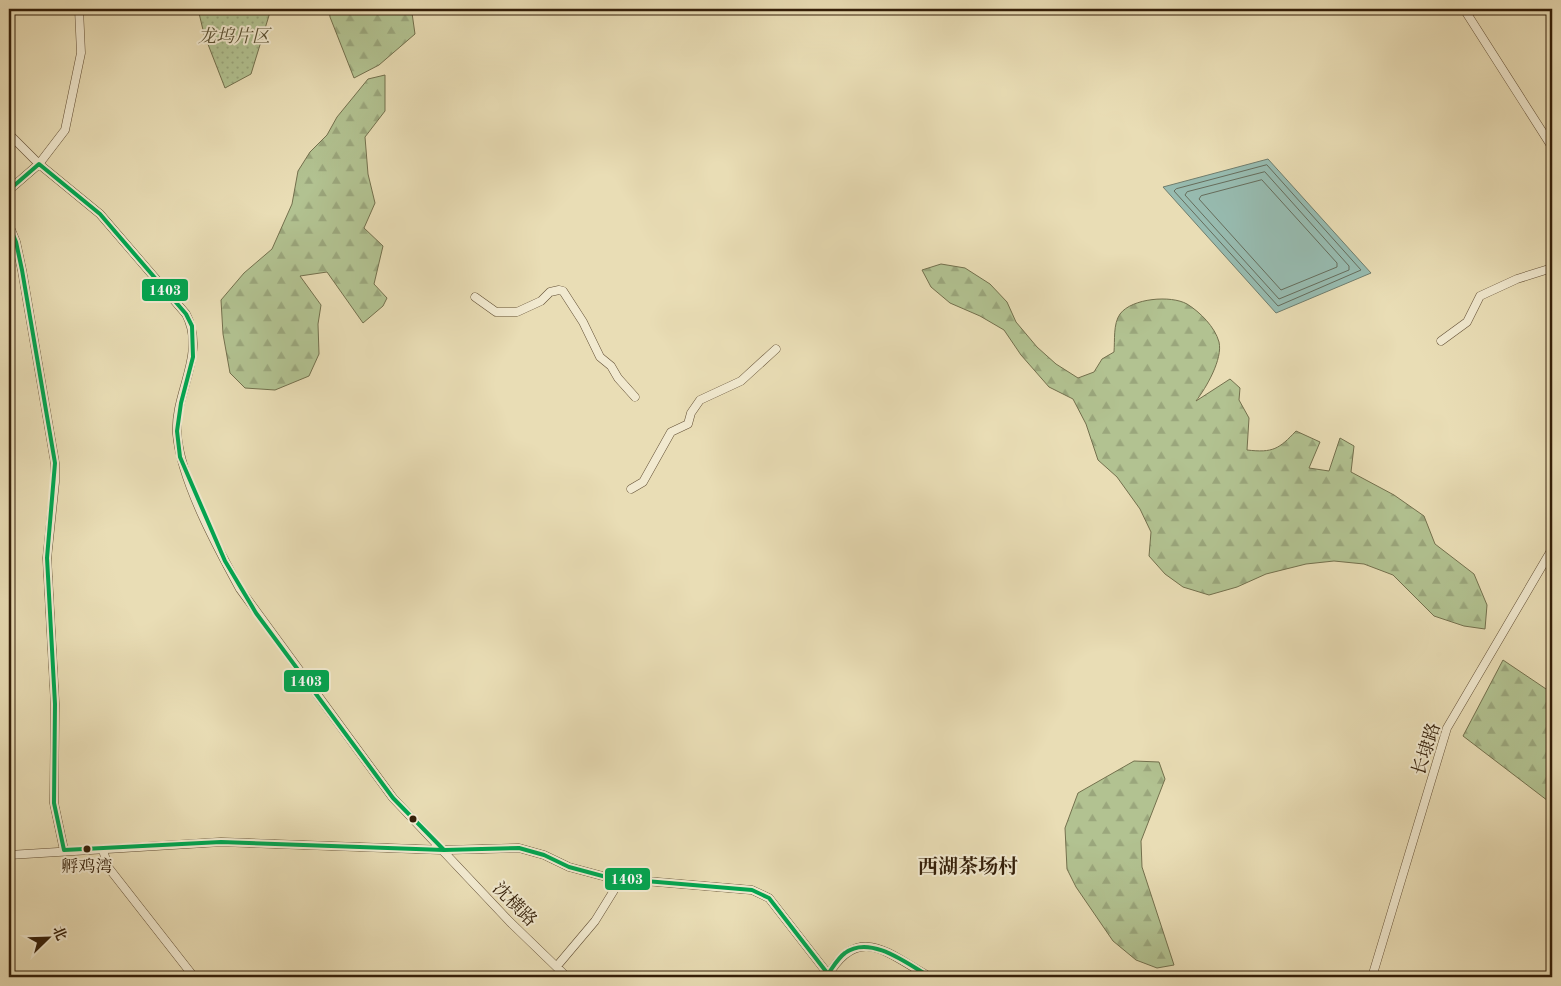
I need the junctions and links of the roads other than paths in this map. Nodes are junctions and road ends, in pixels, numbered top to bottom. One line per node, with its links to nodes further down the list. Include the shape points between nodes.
1 (79, 9): 5 (street, via 81,53 72,108 62,136)
2 (1464, 9): 4 (street)
3 (9, 134): 5 (street, 沈横路)
4 (1552, 147)
5 (39, 164): 6 (street); 17 (street, 沈横路, via 100,214 186,314 192,326 192,357 177,431 180,457 225,561 256,613 393,798)
6 (9, 190)
7 (9, 225): 15 (street, via 22,270 55,462 47,558 55,704 54,803)
8 (1552, 268): 10 (street, via 1480,296 1467,322)
9 (475, 297): 12 (street, via 496,312 517,312 541,301 550,292 563,292 583,322 600,357)
10 (1441, 340)
11 (776, 349): 13 (street, via 741,380 700,400 688,424 671,432 643,482)
12 (635, 397)
13 (631, 488)
14 (1552, 550): 25 (street, 长埭路, via 1447,728)
15 (64, 850): 16 (street); 18 (street)
16 (103, 850): 17 (street, via 221,842); 22 (street, via 108,867 123,888)
17 (444, 850): 19 (street, via 519,848 569,867); 20 (street, 沈横路, via 510,922)
18 (9, 855)
19 (622, 879): 20 (street, via 595,921); 21 (street, via 752,890 769,898)
20 (557, 966): 23 (street, 沈横路)
21 (827, 976): 24 (street, via 846,952 857,946 870,945)
22 (194, 977)
23 (567, 977)
24 (930, 977)
25 (1372, 977)

